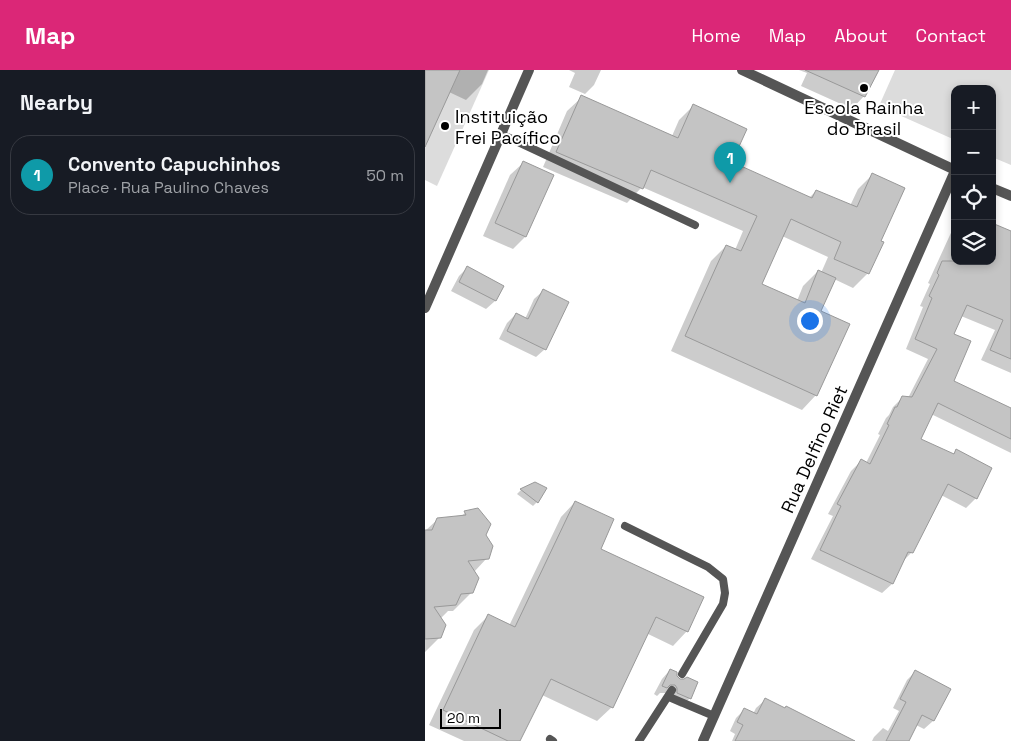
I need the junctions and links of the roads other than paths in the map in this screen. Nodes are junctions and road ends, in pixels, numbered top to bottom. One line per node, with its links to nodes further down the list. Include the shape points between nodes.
1 (529, 70): 3 (street)
2 (742, 70): 4 (street)
3 (501, 134): 8 (lane); 9 (street)
4 (951, 168)
5 (953, 175): 12 (street, Rua Delfino Riet)
6 (996, 190): 7 (street)
7 (1011, 196)
8 (695, 225)
9 (425, 308)
10 (625, 526): 11 (lane, via 708,567 723,579 723,604)
11 (682, 674)
12 (714, 716): 13 (lane, via 670,694); 14 (street, Rua Delfino Riet)
13 (639, 741)
14 (703, 741)

